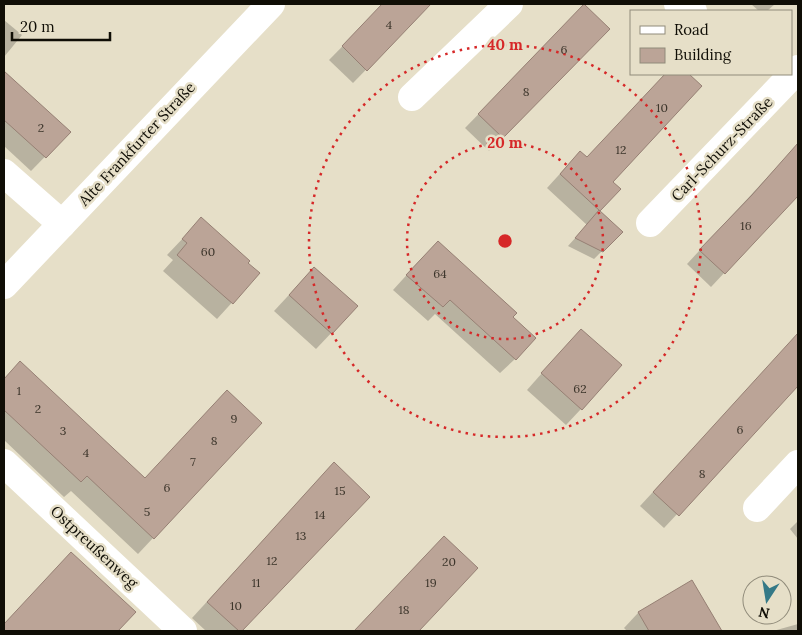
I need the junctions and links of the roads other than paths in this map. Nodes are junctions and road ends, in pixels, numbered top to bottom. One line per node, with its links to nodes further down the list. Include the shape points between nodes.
1 (271, 4): 9 (street, Alte Frankfurter Straße)
2 (509, 4): 6 (street)
3 (678, 4): 4 (street)
4 (690, 10)
5 (795, 74): 8 (street, Carl-Schurz-Straße)
6 (412, 97)
7 (4, 173): 9 (street)
8 (650, 223)
9 (62, 224): 10 (street, Alte Frankfurter Straße)
10 (4, 285)
11 (4, 463): 14 (street, Ostpreußenweg)
12 (798, 464): 13 (street)
13 (757, 508)
14 (183, 631)

